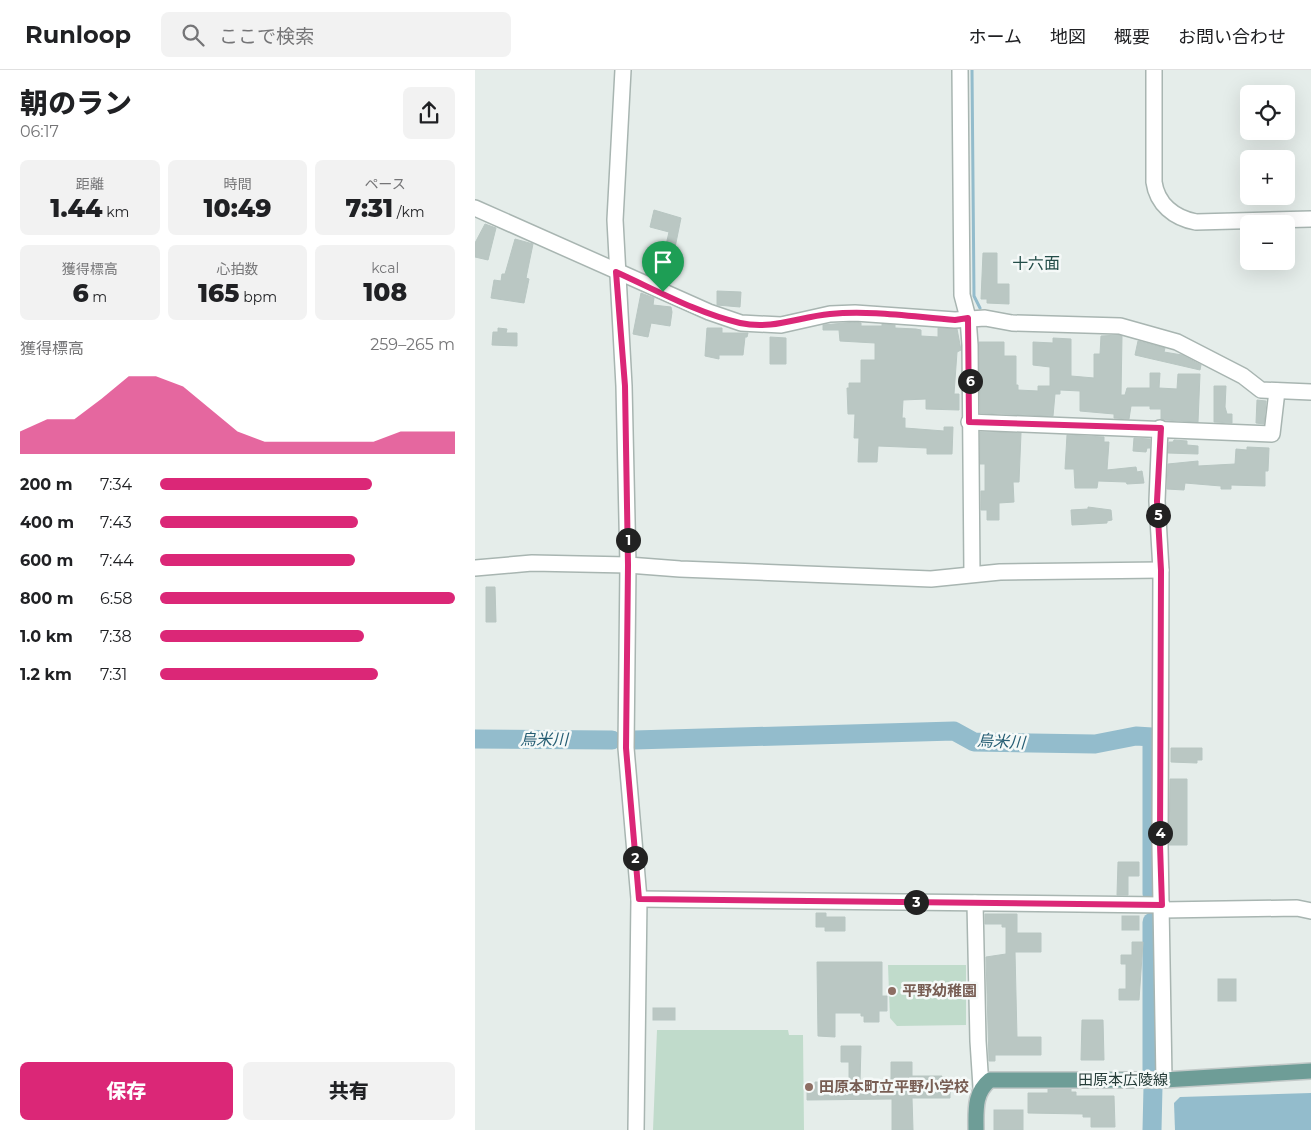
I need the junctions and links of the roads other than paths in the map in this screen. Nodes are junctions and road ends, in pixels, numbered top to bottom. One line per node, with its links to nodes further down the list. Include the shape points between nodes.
1 (623, 70): 6 (street, via 615,220)
2 (960, 70): 7 (street, via 962,295)
3 (1154, 70): 5 (street, via 1154,182 1155,192 1167,208 1184,220 1196,222)
4 (475, 208): 6 (street)
5 (1311, 219)
6 (616, 272): 7 (street, via 741,323 781,325 830,314 855,313 955,320); 12 (street, via 625,386)
7 (968, 318): 8 (street, via 1139,329 1177,342 1243,376 1261,390); 10 (street)
8 (1277, 391): 9 (street); 11 (street, via 1272,434)
9 (1311, 392)
10 (969, 422): 11 (street); 15 (street)
11 (1161, 428): 14 (street, via 1157,501)
12 (628, 565): 13 (street, via 532,563); 15 (street, via 925,579); 16 (street, via 626,748)
13 (475, 568)
14 (1161, 570): 15 (street); 18 (street)
15 (972, 574)
16 (639, 899): 17 (street); 23 (street)
17 (975, 903): 18 (street); 22 (street)
18 (1162, 908): 19 (street, via 1297,908); 21 (street)
19 (1311, 911)
20 (1311, 1071): 21 (main road, 田原本広陵線)
21 (1164, 1080): 22 (main road, 田原本広陵線, via 990,1080)
22 (981, 1087): 24 (main road, via 976,1102)
23 (637, 1130)
24 (976, 1130)

